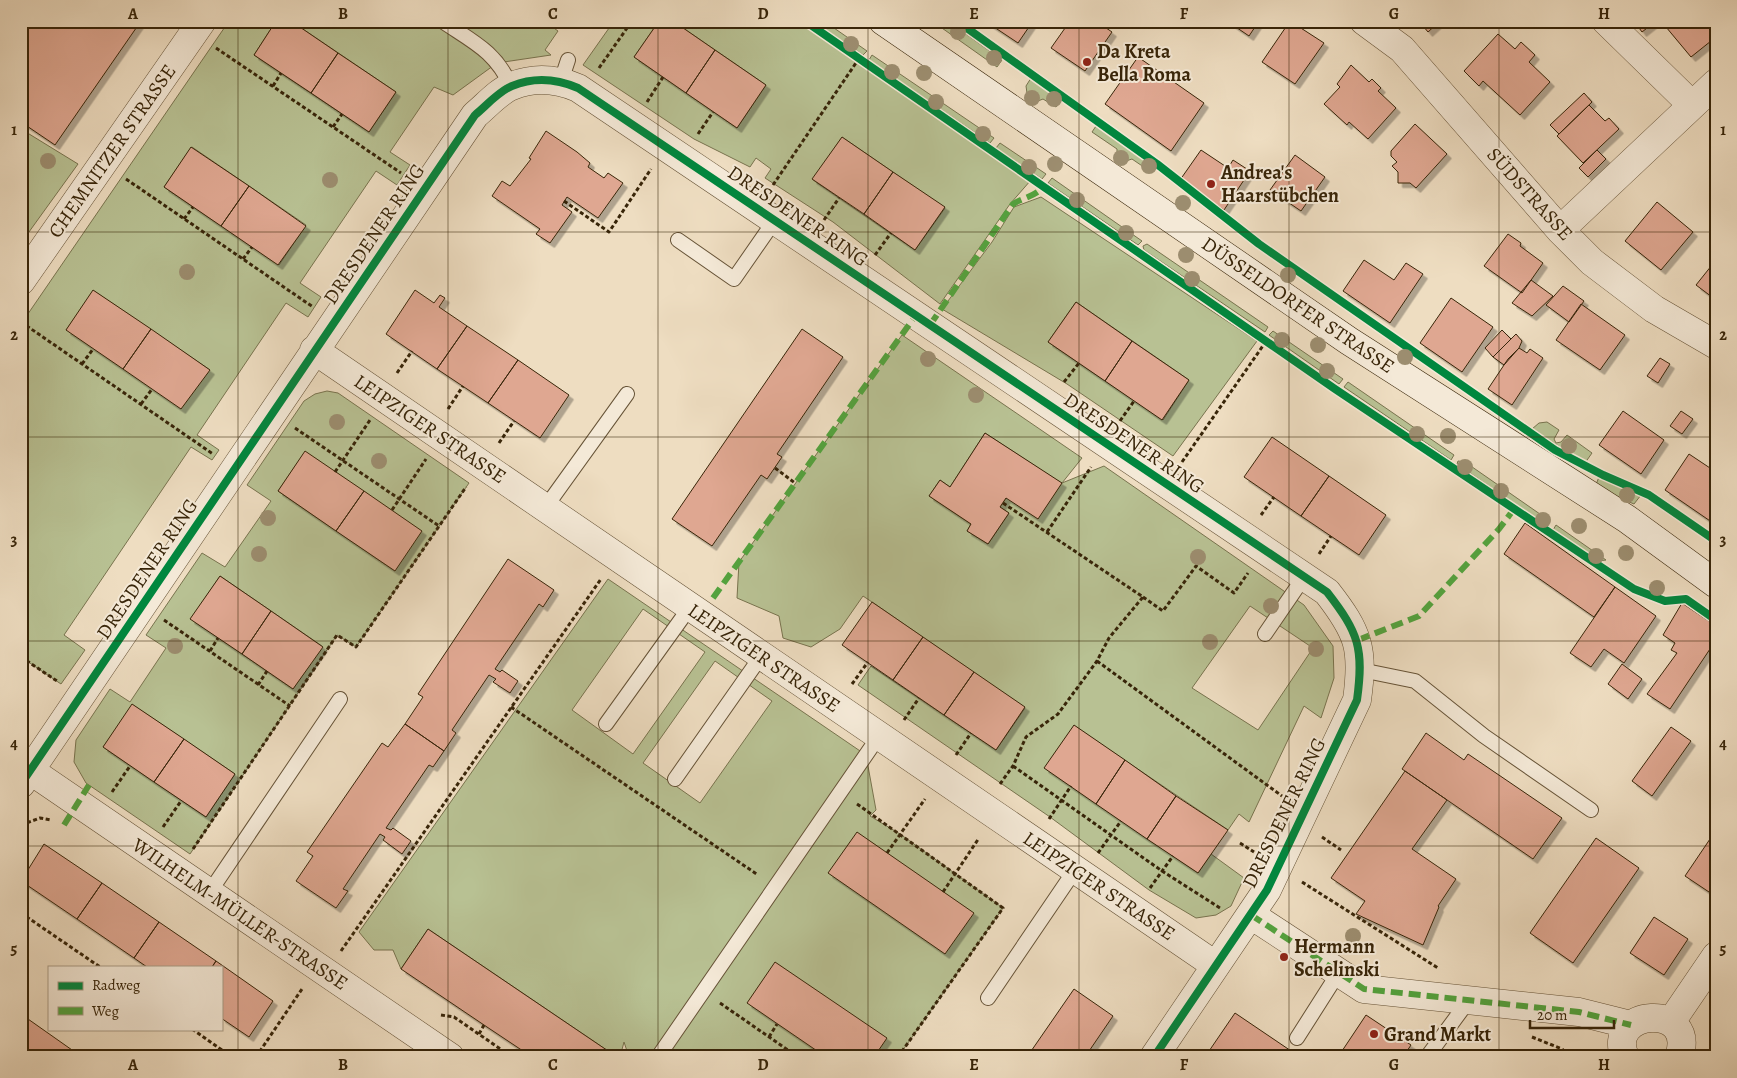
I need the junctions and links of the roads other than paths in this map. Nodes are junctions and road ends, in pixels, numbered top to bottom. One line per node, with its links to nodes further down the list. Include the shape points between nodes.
1 (442, 21): 7 (lane, via 491,54)
2 (883, 21): 18 (street, DÜSSELDORFER STRASSE, via 1349,341 1627,519)
3 (1364, 21): 10 (street, SÜDSTRASSE, via 1402,49)
4 (1606, 21): 8 (street)
5 (198, 27): 12 (street, CHEMNITZER STRASSE)
6 (1716, 83): 8 (street)
7 (511, 86): 9 (street, DRESDENER RING, via 565,71 578,88); 14 (street, DRESDENER RING, via 475,115)
8 (1692, 104): 10 (street)
9 (775, 220): 11 (lane, via 734,279); 17 (street, DRESDENER RING)
10 (1560, 230): 13 (street, SÜDSTRASSE, via 1592,262 1654,309)
11 (678, 240)
12 (21, 281)
13 (1716, 345)
14 (314, 350): 16 (street, LEIPZIGER STRASSE); 26 (street, DRESDENER RING)
15 (626, 394): 16 (lane)
16 (546, 508): 19 (street, LEIPZIGER STRASSE)
17 (1309, 569): 20 (lane); 22 (street, DRESDENER RING, via 1346,616 1358,640)
18 (1716, 584)
19 (690, 607): 21 (street, LEIPZIGER STRASSE); 24 (lane)
20 (1265, 634)
21 (762, 656): 25 (street, LEIPZIGER STRASSE); 27 (lane)
22 (1361, 670): 28 (lane, via 1415,680 1484,736); 31 (street, DRESDENER RING, via 1356,700 1278,867)
23 (340, 699): 30 (lane)
24 (606, 724)
25 (890, 731): 29 (street, LEIPZIGER STRASSE); 42 (lane, via 840,792)
26 (26, 778): 30 (street, WILHELM-MÜLLER-STRASSE)
27 (675, 779)
28 (1591, 810)
29 (1085, 864): 33 (street, LEIPZIGER STRASSE); 35 (lane)
30 (209, 893): 40 (street, WILHELM-MÜLLER-STRASSE)
31 (1238, 913): 33 (street, DRESDENER RING); 34 (street)
32 (1716, 956): 37 (street)
33 (1215, 965): 41 (street, DRESDENER RING)
34 (1339, 972): 36 (street, via 1364,989); 39 (lane)
35 (988, 998)
36 (1469, 1000): 38 (street, via 1579,1012); 43 (lane)
37 (1671, 1022): 38 (street, via 1651,1016 1643,1017); 45 (street, via 1680,1036)
38 (1632, 1025): 44 (street, via 1623,1043)
39 (1297, 1038)
40 (441, 1054)
41 (1162, 1054)
42 (658, 1057)
43 (1427, 1057)
44 (1626, 1057)
45 (1680, 1057)

